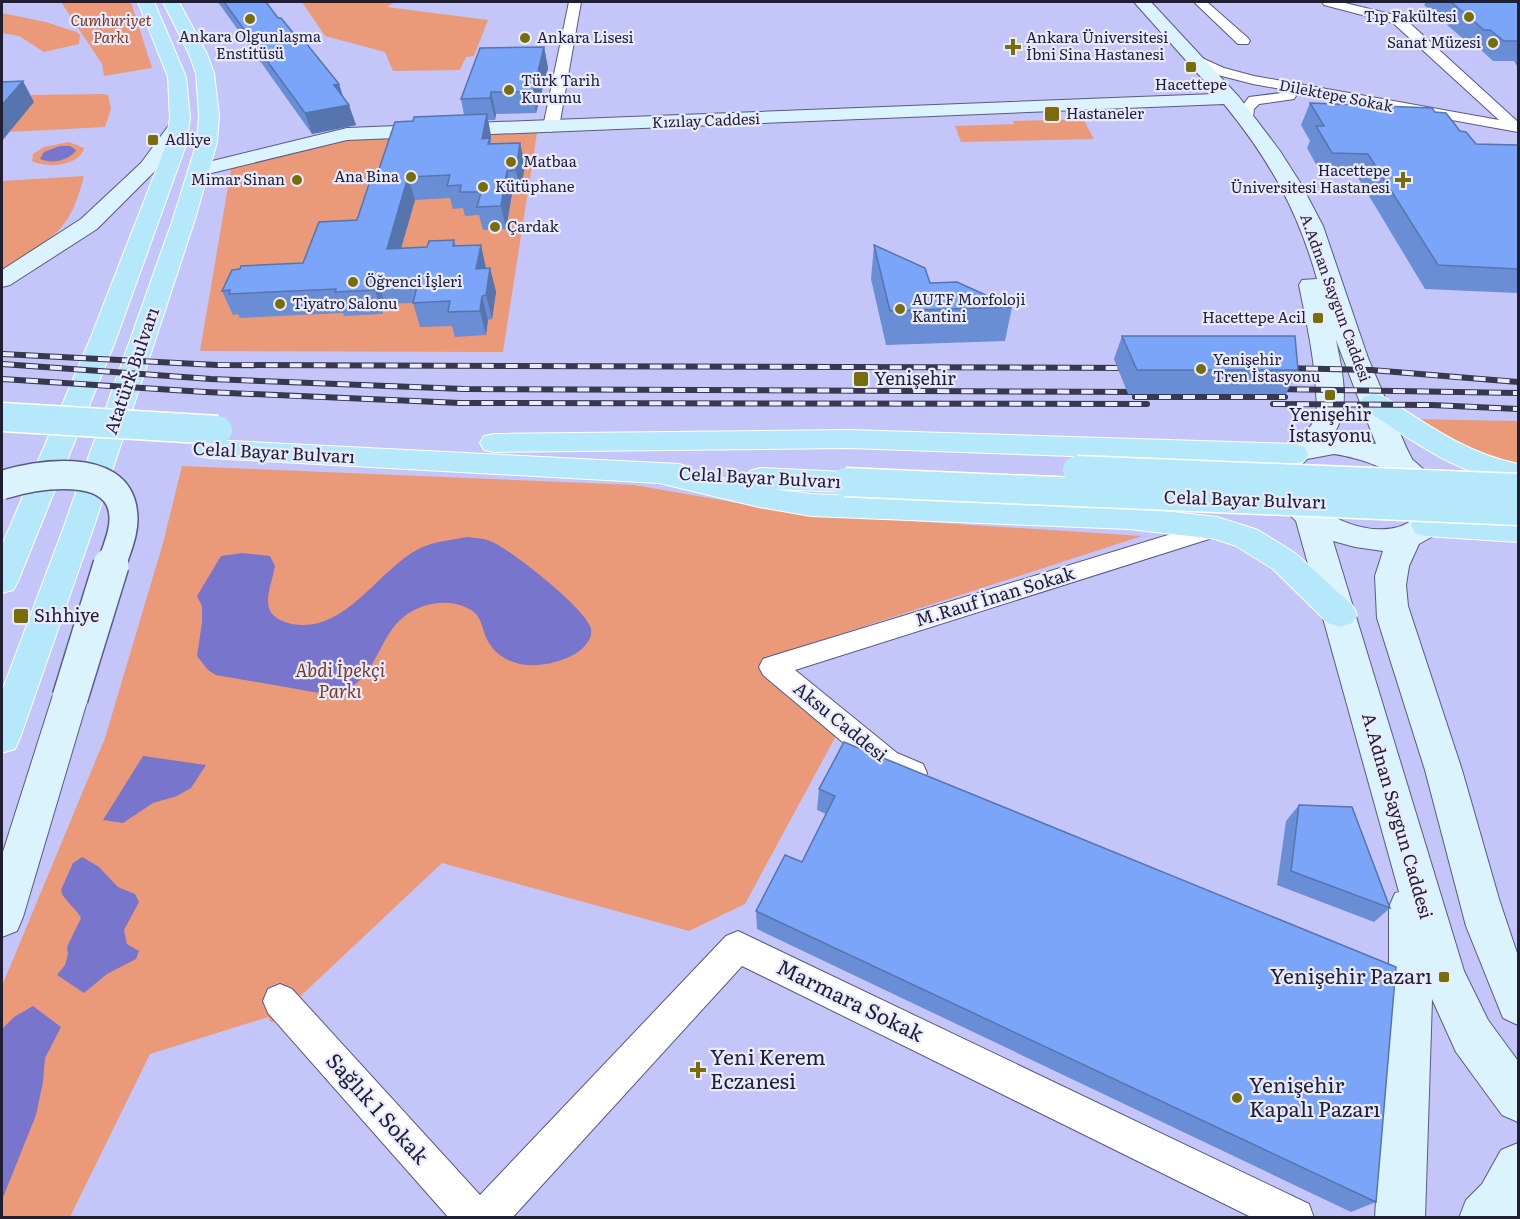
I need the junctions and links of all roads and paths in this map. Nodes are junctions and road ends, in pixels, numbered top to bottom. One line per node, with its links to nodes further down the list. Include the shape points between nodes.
1 (146, 2): 13 (main road, Atatürk Bulvarı, via 177,77)
2 (171, 2): 16 (main road, Atatürk Bulvarı, via 205,73 209,115)
3 (575, 2): 14 (street)
4 (1129, 2): 11 (main road, A.Adnan Saygun Caddesi)
5 (1142, 2): 10 (main road, A.Adnan Saygun Caddesi)
6 (1200, 2): 9 (street)
7 (1328, 2): 8 (street)
8 (1342, 4): 15 (street, via 1398,20)
9 (1243, 41)
10 (1196, 57): 12 (main road, A.Adnan Saygun Caddesi); 15 (street, Dilektepe Sokak, via 1219,71 1252,80)
11 (1217, 100): 14 (main road, Kızılay Caddesi); 23 (main road, A.Adnan Saygun Caddesi, via 1271,170 1294,213 1302,239 1327,359 1330,414 1325,426)
12 (1251, 115): 15 (street, via 1256,103 1265,100 1300,99); 18 (main road, A.Adnan Saygun Caddesi, via 1306,214)
13 (179, 125): 17 (main road, via 148,167 88,224); 35 (main road, Atatürk Bulvarı, via 176,145 106,331)
14 (550, 127): 16 (main road, Kızılay Caddesi, via 347,134)
15 (1517, 130)
16 (199, 170): 38 (main road, Atatürk Bulvarı, via 53,602)
17 (2, 280)
18 (1374, 403): 24 (main road, A.Adnan Saygun Caddesi); 27 (main road, via 1450,452)
19 (2, 417): 21 (main road, Celal Bayar Bulvarı, bridge)
20 (2, 439): 21 (main road, Celal Bayar Bulvarı)
21 (214, 440): 22 (main road, Celal Bayar Bulvarı); 26 (main road, Celal Bayar Bulvarı)
22 (494, 443): 23 (main road, via 849,440); 25 (main road, Celal Bayar Bulvarı)
23 (1300, 452): 24 (main road, A.Adnan Saygun Caddesi, via 1319,446 1351,447 1384,457); 31 (main road, A.Adnan Saygun Caddesi, via 1284,472 1284,482)
24 (1404, 469): 27 (main road); 33 (main road, A.Adnan Saygun Caddesi, via 1420,482 1431,501 1430,518)
25 (845, 472): 26 (main road, Celal Bayar Bulvarı); 29 (main road, Celal Bayar Bulvarı, bridge, via 1351,480); 30 (main road, Celal Bayar Bulvarı, bridge)
26 (659, 473): 32 (main road, via 812,505 1129,518)
27 (1518, 475)
28 (2, 484): 41 (main road, bridge, via 45,475 80,475 109,488 123,510 119,541)
29 (1518, 488)
30 (1518, 511)
31 (1310, 516): 33 (main road, A.Adnan Saygun Caddesi, via 1359,538 1394,540); 36 (main road, A.Adnan Saygun Caddesi)
32 (1217, 528): 36 (main road, via 1247,538 1284,561); 37 (street, M.Rauf İnan Sokak)
33 (1417, 531): 34 (main road); 43 (main road, A.Adnan Saygun Caddesi, via 1395,554 1389,592 1394,618 1450,790 1489,931)
34 (1518, 531)
35 (2, 581)
36 (1340, 614): 40 (main road, A.Adnan Saygun Caddesi)
37 (772, 667): 39 (street, Aksu Caddesi, via 887,762)
38 (2, 738)
39 (942, 785)
40 (1409, 861): 44 (main road, A.Adnan Saygun Caddesi, via 1448,987 1472,1036); 50 (main road, via 1395,971)
41 (2, 917)
42 (280, 1001): 47 (street, Sağlık 1 Sokak)
43 (1518, 1003)
44 (1518, 1100)
45 (1518, 1167): 51 (main road, via 1511,1183)
46 (1518, 1215): 52 (main road)
47 (475, 1218)
48 (485, 1218): 49 (street, Marmara Sokak, via 738,947)
49 (1295, 1218)
50 (1400, 1218)
51 (1484, 1218)
52 (1494, 1218)

